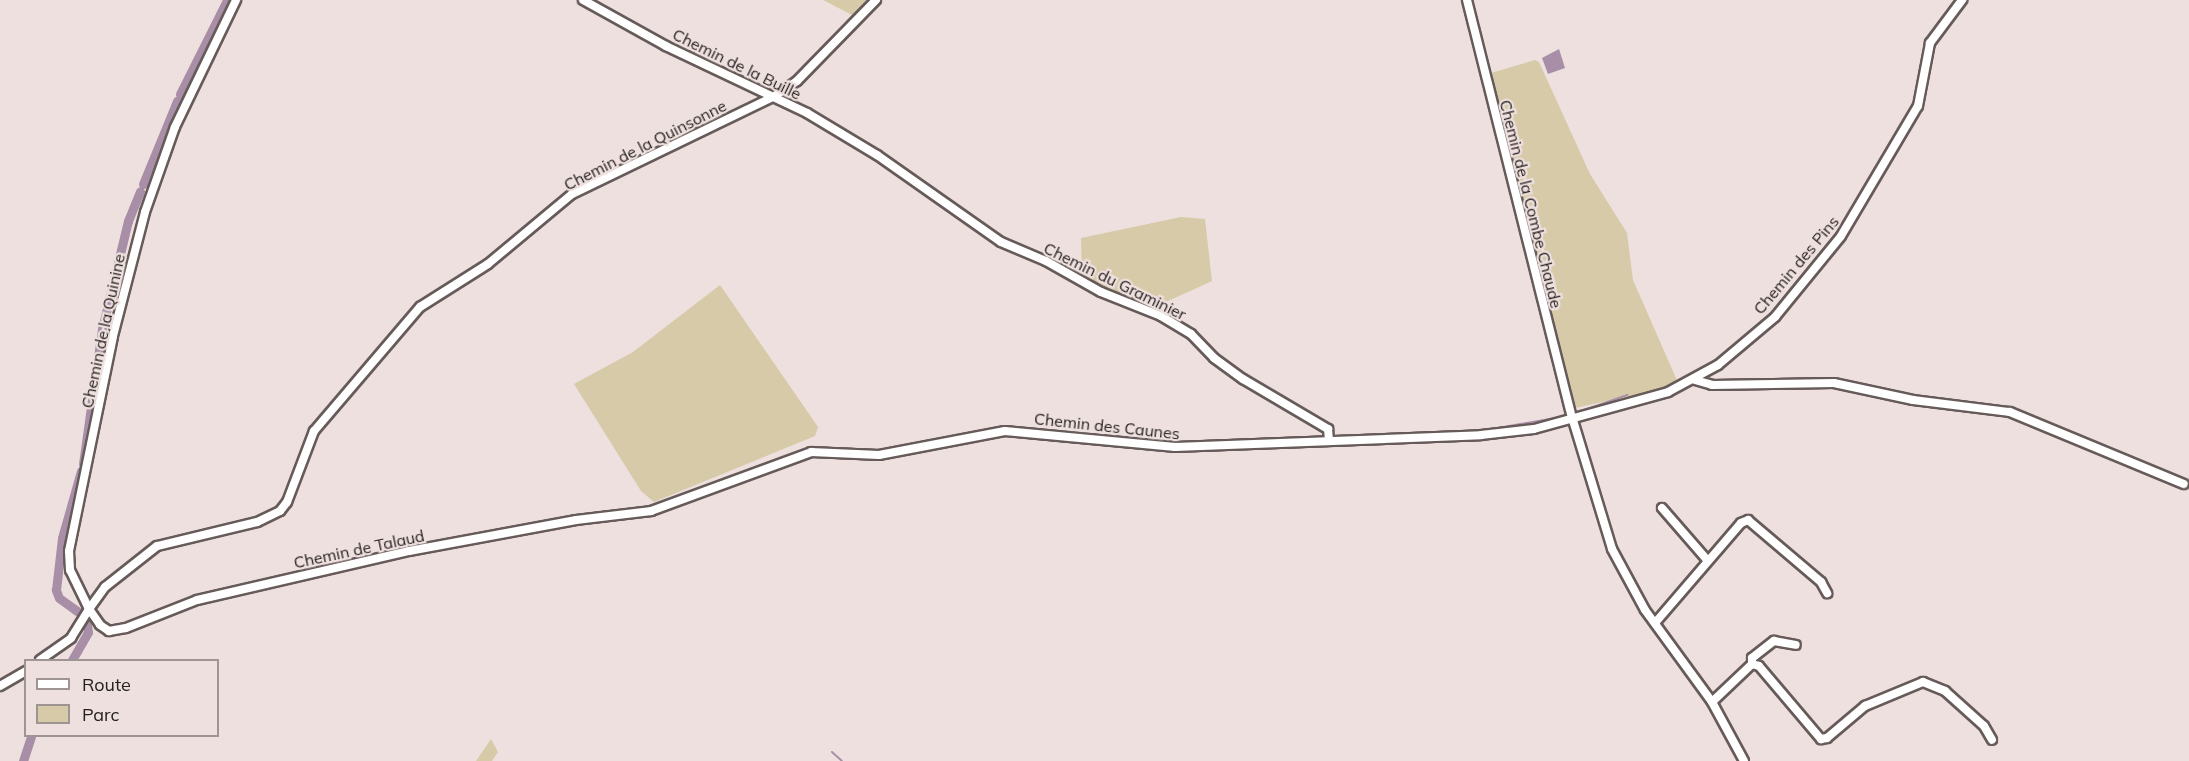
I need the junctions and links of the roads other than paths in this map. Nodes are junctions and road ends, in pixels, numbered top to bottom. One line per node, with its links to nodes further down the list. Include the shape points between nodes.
1 (236, 0): 16 (street, Chemin de la Quinine, via 175,127 145,212 113,336 69,551 70,570)
2 (583, 0): 6 (street, Chemin de la Buille, via 666,46)
3 (876, 0): 6 (street, via 797,81)
4 (1467, 0): 9 (street, Chemin de la Combe Chaude)
5 (1962, 0): 8 (street, Chemin des Pins, via 1930,43 1918,106 1840,236 1775,317)
6 (775, 96): 7 (street, Chemin de la Buille); 16 (street, Chemin de la Quinsonne, via 572,194 488,264 420,307 314,431 280,511 257,522 157,546 105,587)
7 (878, 155): 10 (street, Chemin du Graminier, via 1002,242 1191,334 1214,358 1243,379 1328,429)
8 (1695, 380): 9 (street, Chemin des Pins, via 1668,392); 11 (street, via 1712,385 1834,383 1913,400 2010,412)
9 (1572, 416): 10 (street, Chemin des Caunes, via 1492,435); 17 (street, Chemin de la Combe Chaude, via 1612,549)
10 (1329, 441): 13 (street, Chemin des Caunes, via 1175,447 1005,431 879,455 800,454)
11 (2184, 484)
12 (1662, 508): 14 (street)
13 (651, 511): 16 (street, Chemin de Talaud, via 576,520 350,564 197,600 115,631 105,630)
14 (1708, 561): 15 (street, via 1748,520 1821,582); 17 (street)
15 (1827, 593)
16 (88, 609): 19 (street, via 71,638)
17 (1655, 623): 23 (street, Chemin de la Combe Chaude)
18 (1796, 645): 20 (street, via 1774,641 1752,658)
19 (41, 659)
20 (1752, 664): 23 (street); 24 (street, via 1759,666 1821,739 1865,706 1923,682 1945,691 1984,726)
21 (24, 672): 22 (street)
22 (0, 686)
23 (1712, 702): 25 (street, Chemin de la Combe Chaude)
24 (1992, 740)
25 (1744, 761)

